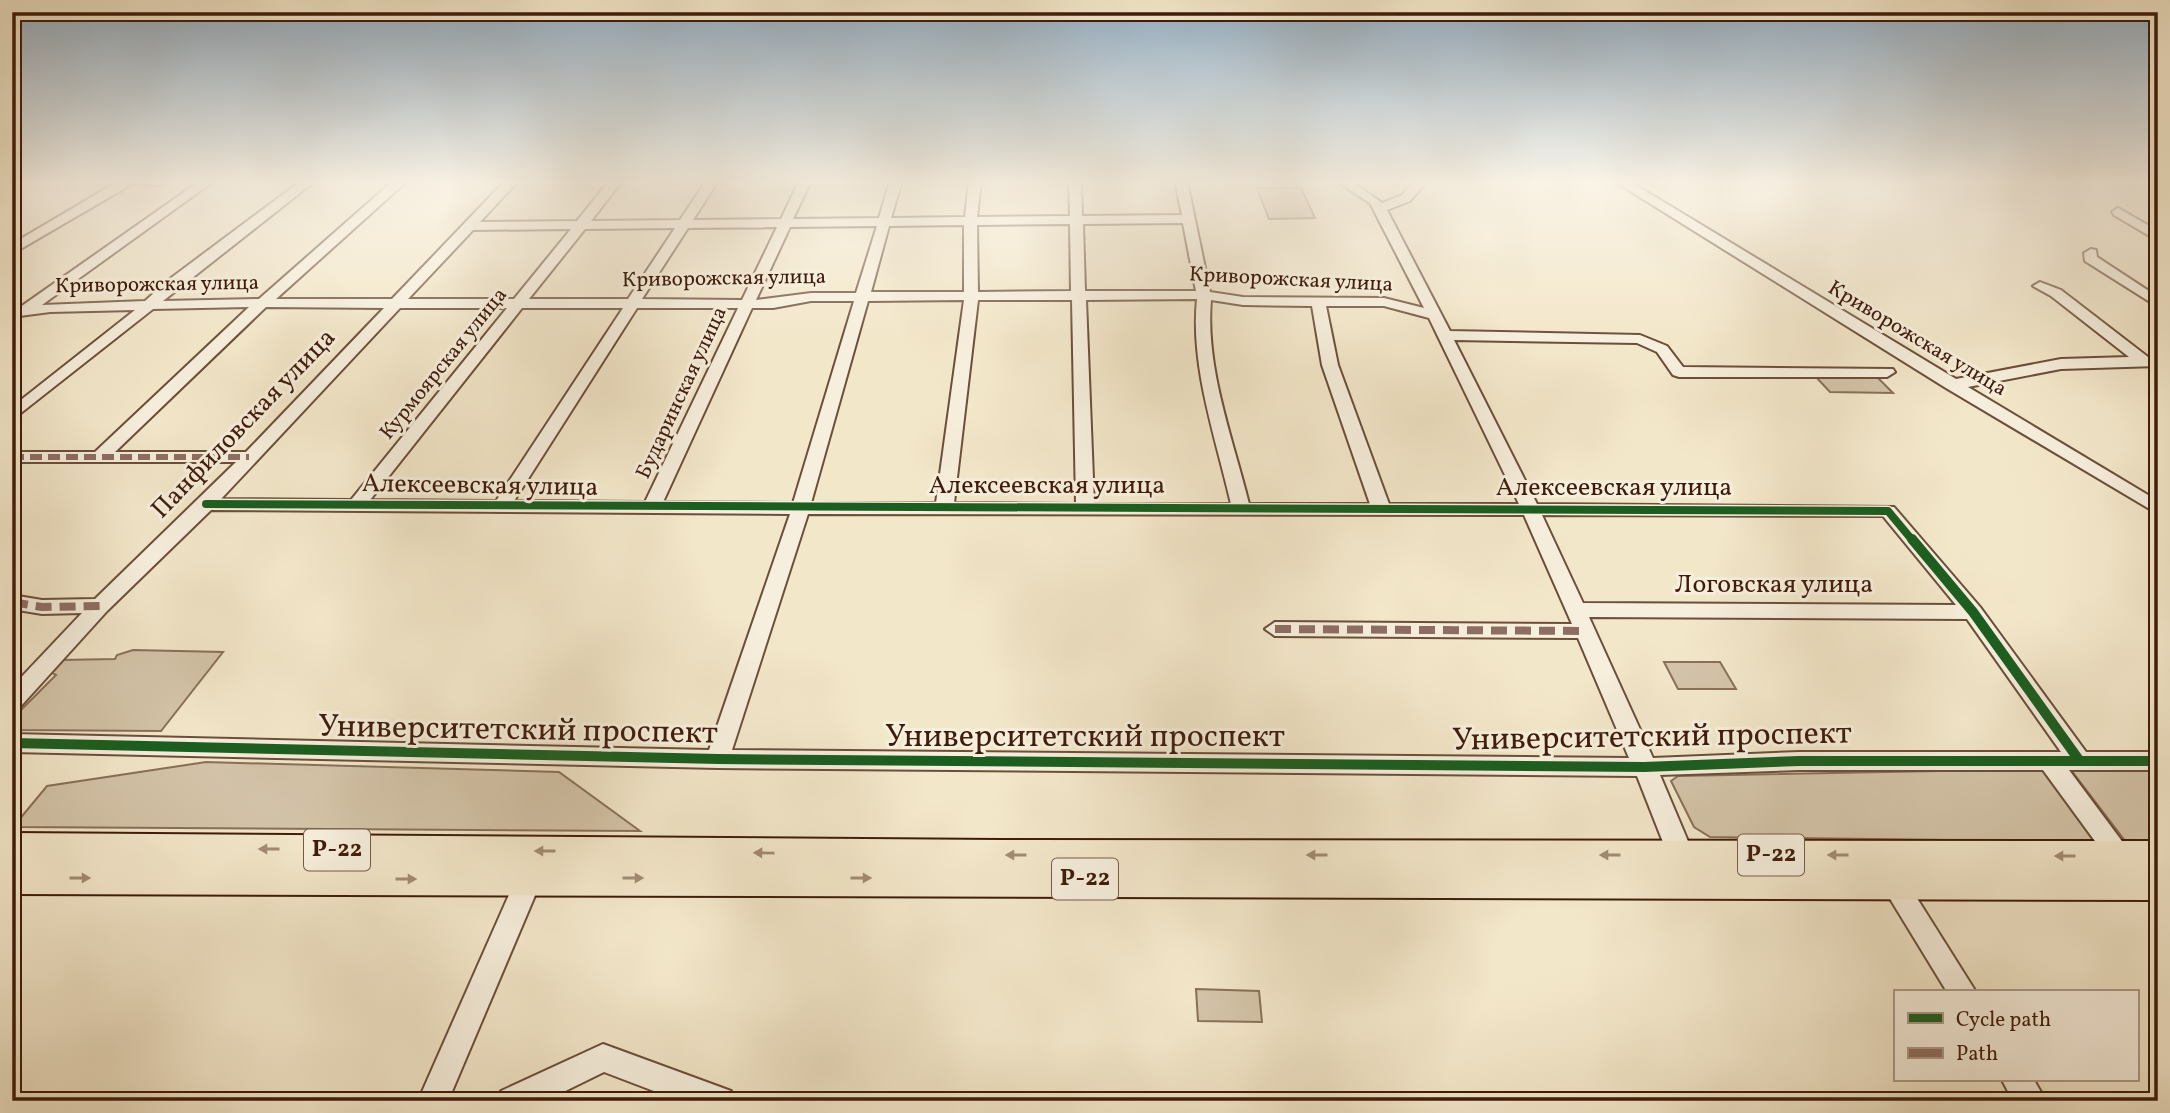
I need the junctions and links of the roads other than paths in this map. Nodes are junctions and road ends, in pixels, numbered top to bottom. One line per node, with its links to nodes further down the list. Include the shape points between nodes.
1 (41, 233): 15 (street)
2 (133, 233): 30 (street)
3 (240, 233): 29 (street)
4 (343, 233): 25 (street)
5 (463, 233): 26 (street, Панфиловская улица)
6 (576, 233): 28 (street, Курмоярская улица)
7 (679, 233): 23 (street)
8 (781, 233): 27 (street, Бударинская улица)
9 (882, 233): 20 (street)
10 (971, 233): 21 (street)
11 (1076, 233): 19 (street)
12 (1191, 233): 18 (street)
13 (1393, 233): 31 (street)
14 (1705, 233): 35 (street, Криворожская улица)
15 (12, 250)
16 (2091, 253): 24 (street, via 2090,258)
17 (2040, 286): 33 (street)
18 (1204, 295): 19 (street, Криворожская улица); 22 (street, Криворожская улица, via 1232,301); 46 (street, via 1201,328 1208,372)
19 (1080, 296): 21 (street, Криворожская улица); 45 (street)
20 (860, 298): 21 (street, Криворожская улица); 27 (street, Криворожская улица, via 811,297); 44 (street)
21 (971, 299): 42 (street)
22 (1318, 302): 31 (street, Криворожская улица, via 1384,302); 47 (street, via 1330,365)
23 (634, 303): 27 (street, Криворожская улица); 28 (street, Криворожская улица); 43 (street)
24 (2158, 303)
25 (264, 304): 26 (street, Криворожская улица); 29 (street, Криворожская улица); 38 (street)
26 (394, 304): 28 (street, Криворожская улица); 39 (street, Панфиловская улица)
27 (748, 304): 48 (street, Бударинская улица)
28 (518, 305): 41 (street, Курмоярская улица)
29 (148, 306): 30 (street, Криворожская улица); 36 (street)
30 (15, 314)
31 (1434, 315): 32 (street)
32 (1445, 335): 34 (street, via 1640,339 1662,349 1679,372); 49 (street)
33 (2151, 361): 35 (street, via 2061,364)
34 (1887, 372)
35 (1952, 385): 50 (street, Криворожская улица)
36 (12, 415)
37 (12, 457): 38 (street)
38 (100, 457): 39 (street)
39 (249, 457): 40 (street, Панфиловская улица)
40 (206, 504): 41 (street, Алексеевская улица); 52 (street, Панфиловская улица)
41 (356, 506): 43 (street, Алексеевская улица)
42 (946, 506): 44 (street, Алексеевская улица); 45 (street, Алексеевская улица)
43 (501, 507): 48 (street, Алексеевская улица)
44 (801, 507): 48 (street, Алексеевская улица); 59 (street)
45 (1085, 507): 46 (street, Алексеевская улица)
46 (1241, 508): 47 (street, Алексеевская улица)
47 (1381, 508): 49 (street, Алексеевская улица)
48 (651, 509)
49 (1530, 509): 53 (street); 54 (street, Алексеевская улица, via 1888,511)
50 (2158, 509)
51 (12, 602): 52 (street, via 42,607)
52 (100, 606): 57 (street, Панфиловская улица)
53 (1575, 610): 54 (street, Логовская улица); 56 (street)
54 (1973, 612): 61 (street)
55 (1275, 629): 56 (street)
56 (1585, 631): 63 (street)
57 (12, 701)
58 (12, 743): 59 (street, Университетский проспект)
59 (719, 759): 63 (street, Университетский проспект)
60 (2049, 760): 61 (street, Университетский проспект); 63 (street, Университетский проспект); 65 (street)
61 (2079, 760): 62 (street, Университетский проспект)
62 (2158, 761)
63 (1644, 767): 67 (street)
64 (12, 848): 67 (highway, Р-22, one-way to 64, via 1000,855)
65 (2120, 856): 66 (highway, Р-22); 67 (highway, Р-22, one-way to 67)
66 (2158, 856)
67 (1688, 870): 69 (highway, Р-22, one-way to 67, via 1013,879); 70 (highway, Р-22)
68 (12, 878): 69 (highway, Р-22, one-way to 69)
69 (529, 879): 74 (street)
70 (1894, 884): 71 (highway, Р-22); 72 (street)
71 (2158, 884)
72 (1961, 990)
73 (2018, 1082): 77 (street)
74 (433, 1101)
75 (512, 1101): 76 (street, via 603,1058)
76 (720, 1101)
77 (2031, 1101)

